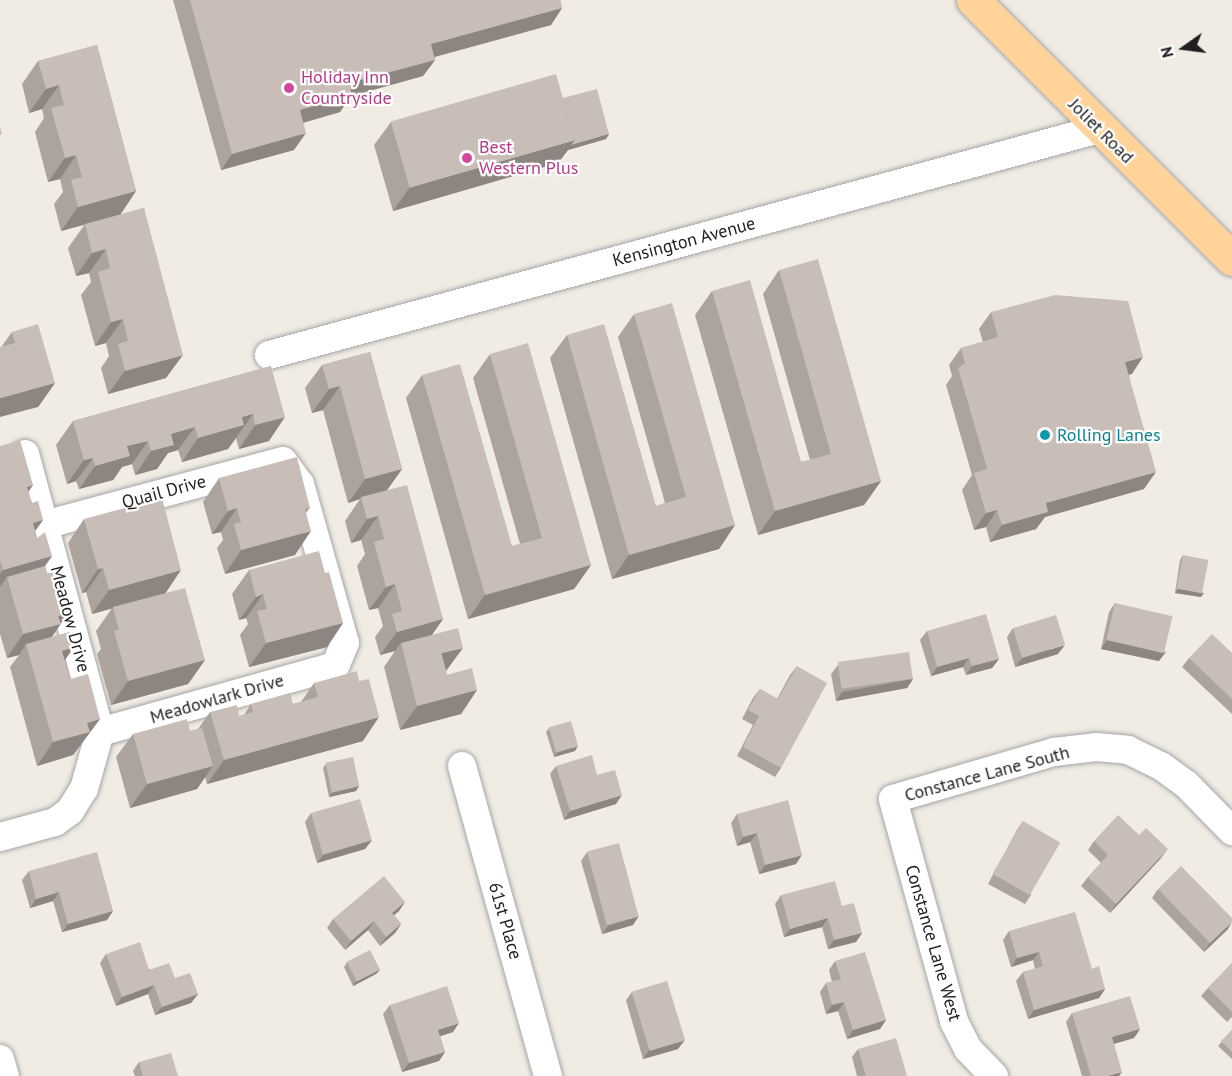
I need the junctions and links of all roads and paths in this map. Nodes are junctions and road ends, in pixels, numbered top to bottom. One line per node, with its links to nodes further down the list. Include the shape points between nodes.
1 (973, 0): 2 (main road, Joliet Road)
2 (1099, 129): 3 (main road, Joliet Road); 4 (street, Kensington Avenue)
3 (1232, 259)
4 (269, 355)
5 (25, 454): 6 (street, Meadow Drive)
6 (44, 525): 7 (street, Quail Drive, via 283,461 300,484 345,643); 8 (street, Meadow Drive)
7 (334, 666): 8 (street, Meadowlark Drive)
8 (100, 732): 12 (street, via 84,789 70,811 55,822)
9 (462, 766): 15 (street, 61st Place)
10 (893, 799): 11 (street, Constance Lane South, via 1054,752 1096,747 1128,750 1186,784); 16 (street, Constance Lane West, via 954,1021 968,1049)
11 (1232, 831)
12 (0, 837)
13 (0, 1059): 14 (street)
14 (5, 1076)
15 (548, 1076)
16 (994, 1076)

